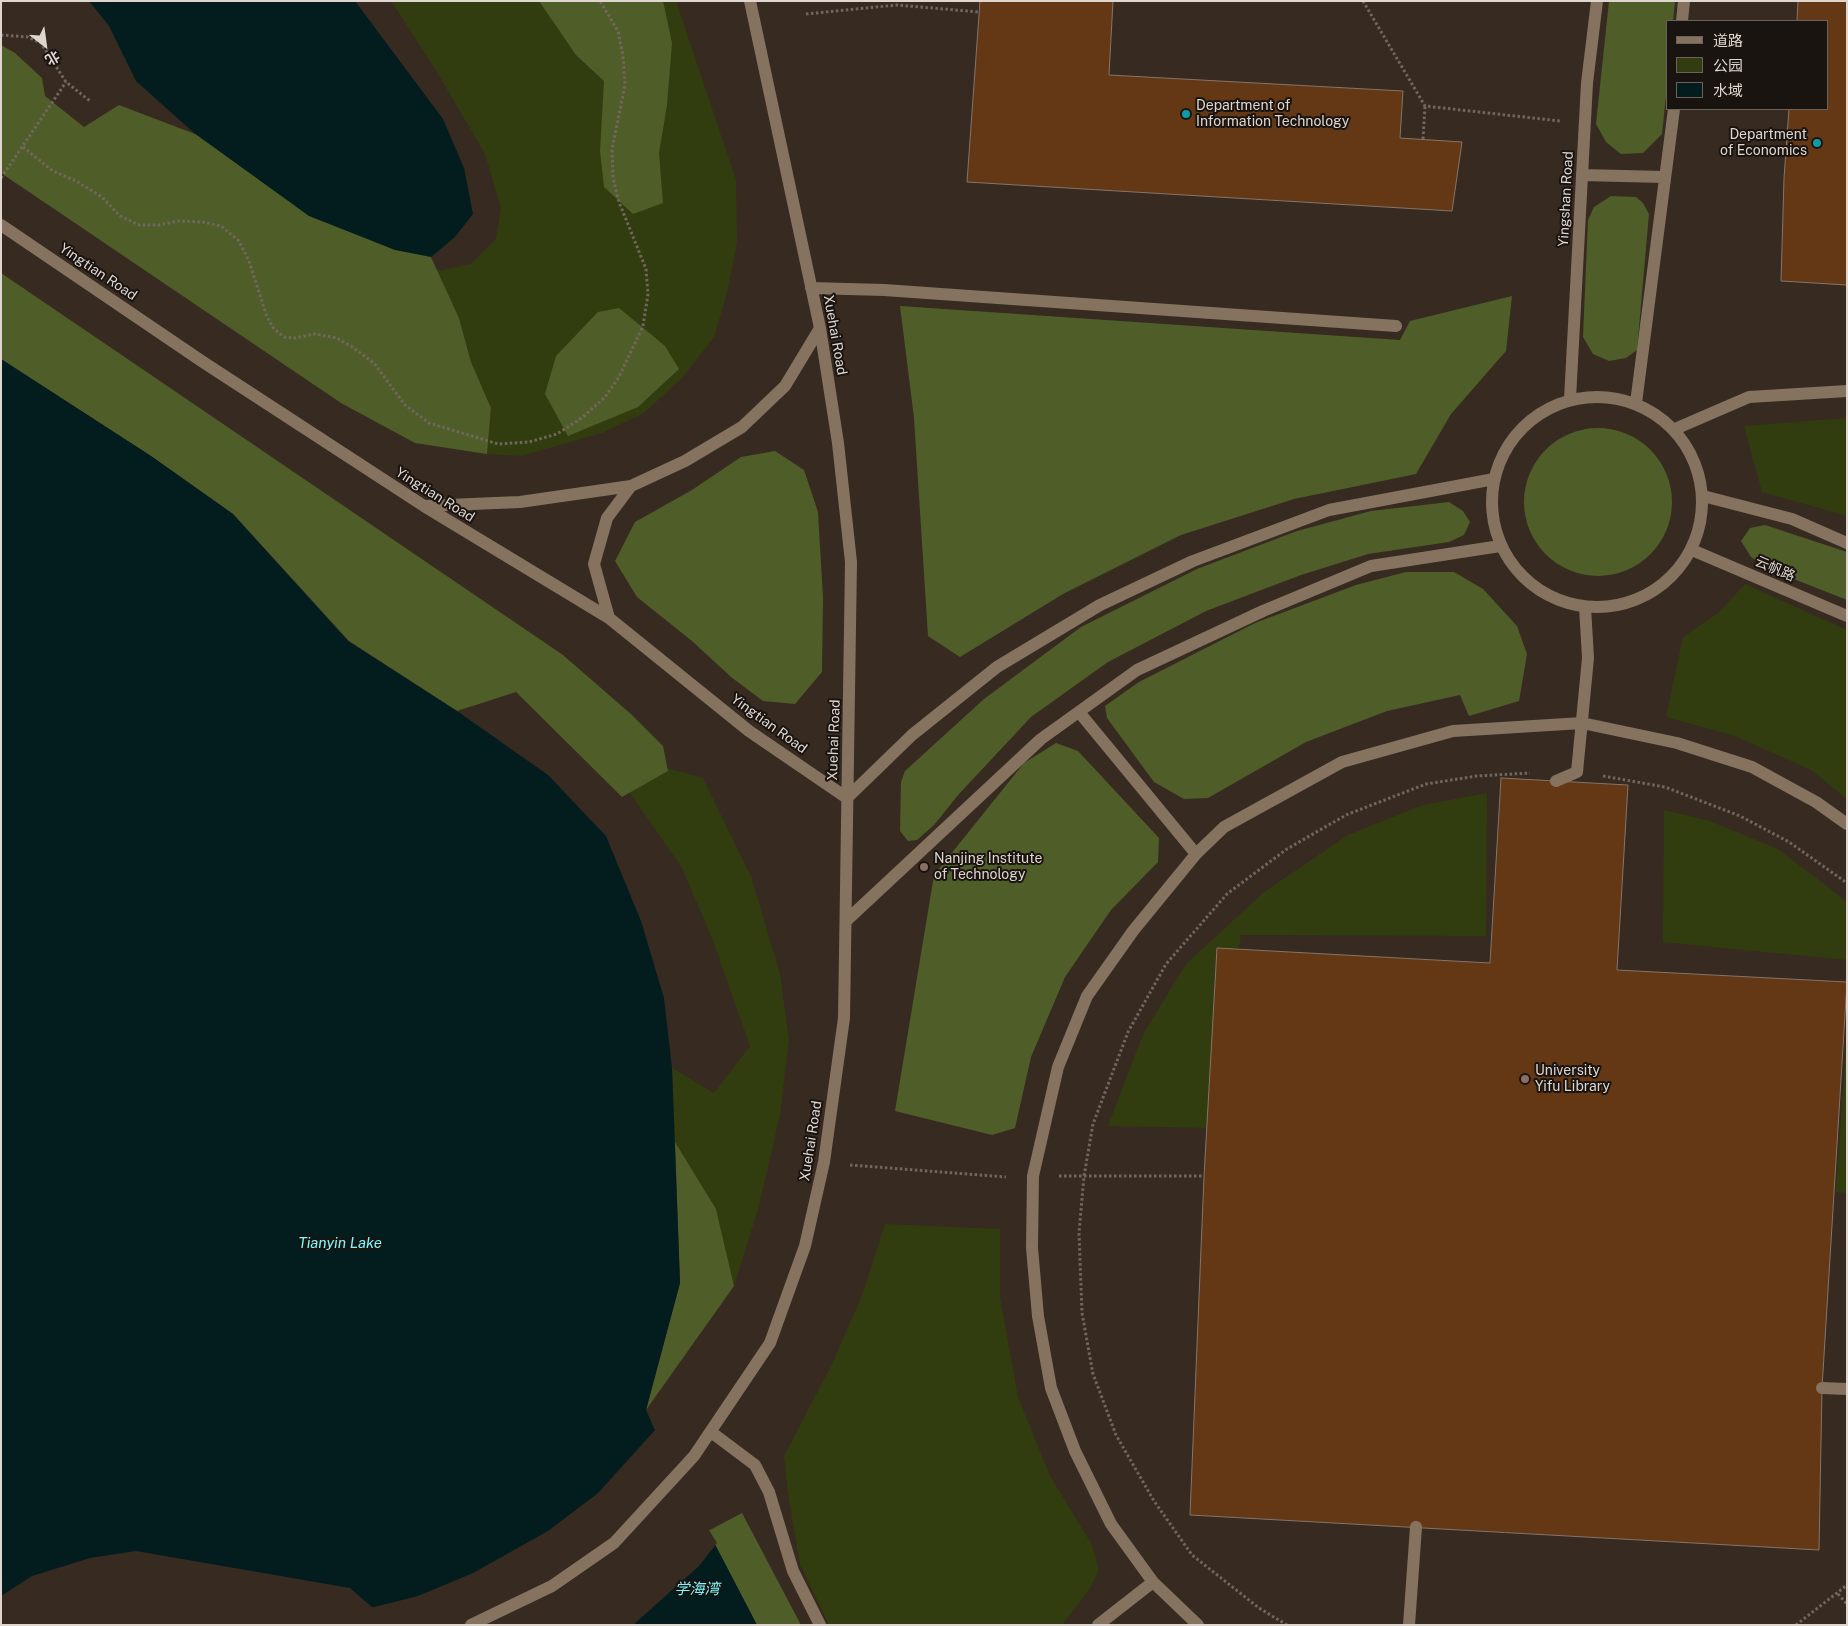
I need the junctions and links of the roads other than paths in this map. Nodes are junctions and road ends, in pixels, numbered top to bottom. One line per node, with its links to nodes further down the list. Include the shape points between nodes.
1 (750, 1): 9 (street, Xuehai Road)
2 (1596, 1): 6 (street, Yingshan Road)
3 (1684, 1): 4 (street)
4 (1682, 20)
5 (1674, 110): 7 (street)
6 (1582, 174): 7 (street); 13 (street, Yingshan Road)
7 (1664, 177): 14 (street)
8 (1, 225): 19 (street, Yingtian Road)
9 (812, 288): 10 (street); 11 (street, Xuehai Road)
10 (1396, 326)
11 (820, 328): 17 (street, via 785,386 742,427 685,461); 29 (street, Xuehai Road, via 838,443 851,562)
12 (1847, 391): 15 (street, via 1749,397)
13 (1570, 400): 14 (street, via 1604,396); 16 (street, via 1544,410 1521,429 1504,452)
14 (1636, 403): 15 (street)
15 (1675, 429): 18 (street, via 1695,460)
16 (1494, 479): 21 (street, via 1492,513); 29 (street, via 1329,510 1194,561 1100,604 997,667 912,734)
17 (632, 486): 19 (street, via 520,502); 25 (street, via 607,518 594,564)
18 (1703, 496): 20 (street, via 1792,519); 22 (street, via 1701,524)
19 (424, 506): 25 (street, Yingtian Road)
20 (1847, 543)
21 (1500, 546): 23 (street, via 1515,569 1534,587 1559,600); 26 (street, via 1371,566 1263,611 1137,670)
22 (1692, 550): 23 (street, via 1673,575 1648,595 1617,606); 24 (street, 云帆路)
23 (1585, 607): 27 (street, via 1588,658)
24 (1847, 616)
25 (609, 618): 29 (street, Yingtian Road, via 749,731)
26 (1079, 712): 31 (street); 32 (street, via 1041,739)
27 (1582, 723): 28 (street, via 1577,772); 30 (street, via 1677,743 1752,767 1816,802); 31 (street, via 1453,731 1342,762 1224,827)
28 (1556, 781)
29 (847, 798): 32 (street, Xuehai Road)
30 (1847, 824)
31 (1196, 854): 37 (street, via 1133,931 1087,996 1058,1067 1033,1176 1034,1277 1051,1388 1075,1451 1112,1524)
32 (847, 920): 35 (street, Xuehai Road, via 844,1018 824,1162 806,1246 770,1343)
33 (1822, 1388): 34 (street)
34 (1847, 1389)
35 (711, 1432): 38 (street, Xuehai Road, via 694,1456 614,1543 552,1586); 39 (street, via 755,1465 769,1492 793,1571)
36 (1416, 1527): 42 (street)
37 (1153, 1582): 40 (street); 41 (street)
38 (471, 1625)
39 (820, 1625)
40 (1098, 1625)
41 (1198, 1625)
42 (1409, 1625)

